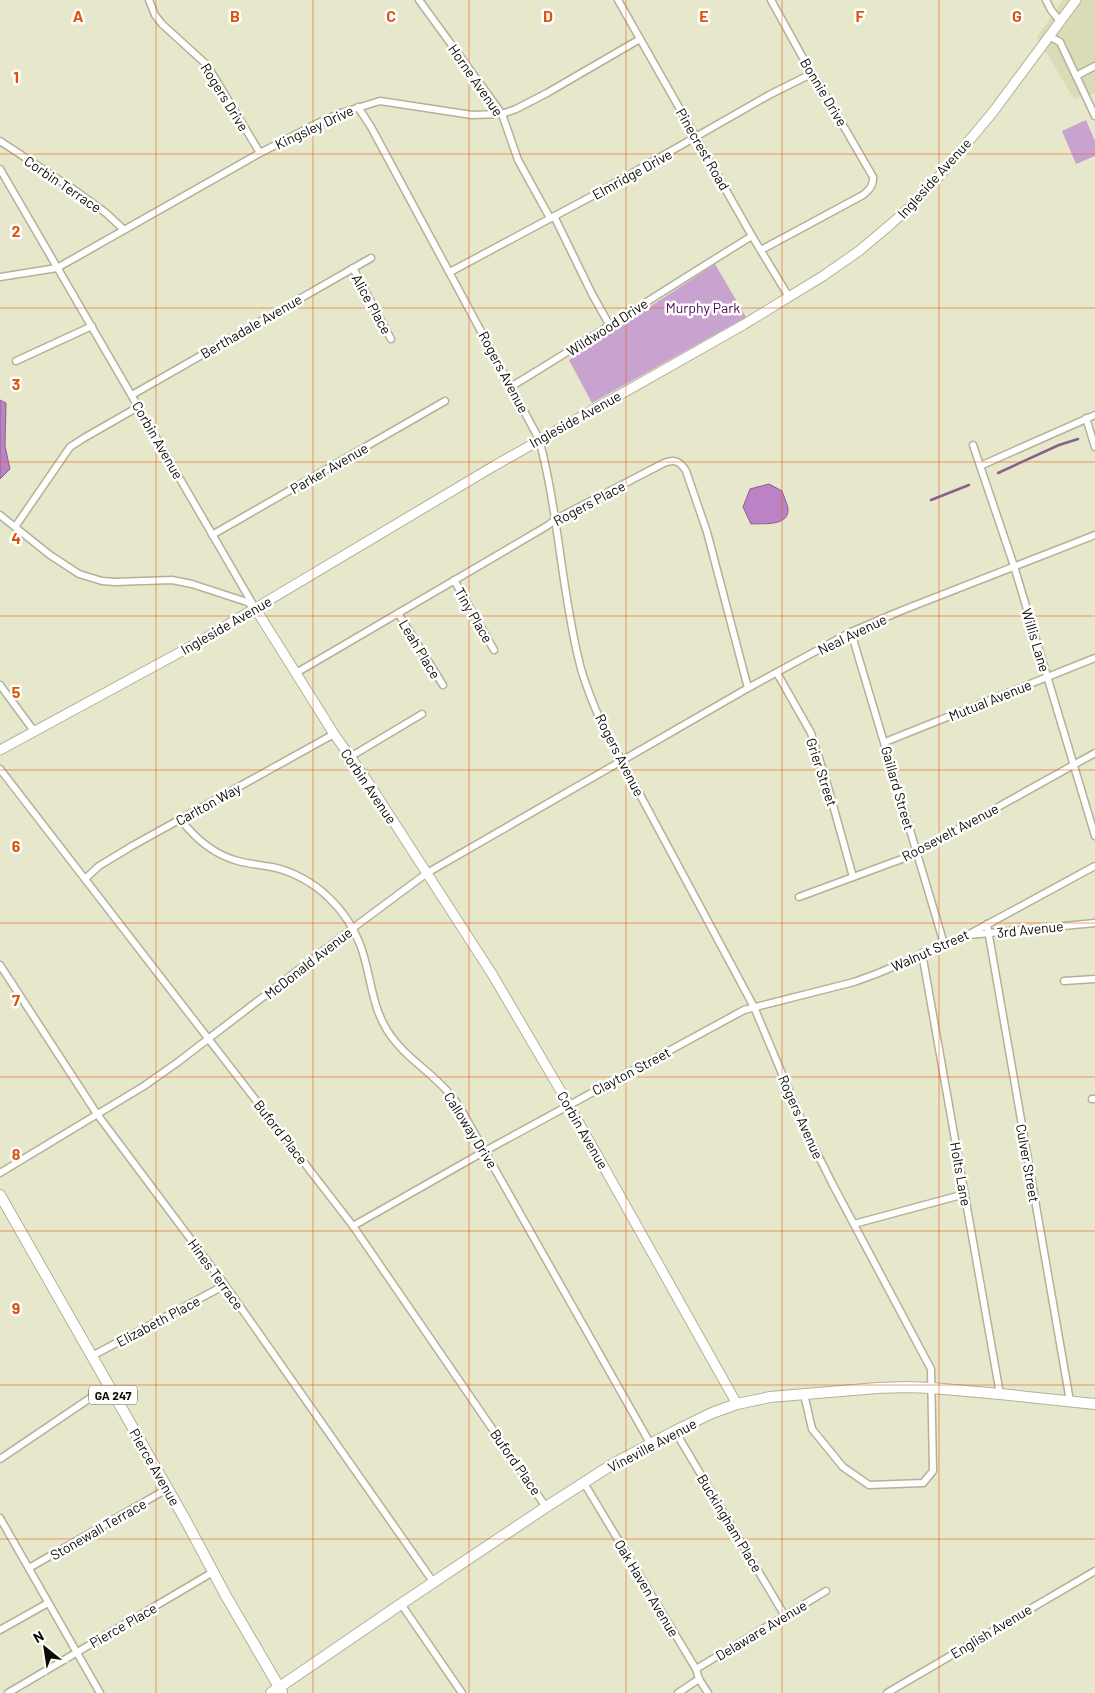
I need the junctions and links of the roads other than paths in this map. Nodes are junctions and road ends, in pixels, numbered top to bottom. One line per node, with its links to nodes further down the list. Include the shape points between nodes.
1 (149, 0): 18 (street, Rogers Drive, via 162,24 207,65)
2 (419, 0): 14 (street, Horne Avenue)
3 (618, 0): 9 (street, Pinecrest Road)
4 (771, 0): 11 (street, Bonnie Drive)
5 (1046, 0): 7 (street)
6 (1076, 0): 7 (street, Ingleside Avenue)
7 (1060, 21): 8 (street, Ingleside Avenue)
8 (1049, 36): 12 (street, via 1060,42); 29 (street, Ingleside Avenue, via 993,112 913,204 858,251)
9 (640, 39): 14 (street, Kingsley Drive); 16 (street, Pinecrest Road)
10 (1095, 66): 12 (street)
11 (813, 76): 16 (street, Elmridge Drive, via 770,95); 23 (street, Bonnie Drive, via 873,177 873,184 863,195)
12 (1076, 76): 15 (street)
13 (358, 107): 14 (street, Kingsley Drive, via 380,101 472,115); 18 (street, Kingsley Drive, via 318,123); 27 (street, Rogers Avenue)
14 (502, 114): 20 (street, Horne Avenue, via 518,160)
15 (1095, 116)
16 (697, 137): 20 (street, Elmridge Drive); 22 (street, Pinecrest Road)
17 (0, 141): 21 (street, Corbin Terrace, via 73,189)
18 (260, 153): 21 (street, Kingsley Drive)
19 (0, 168): 25 (street, Corbin Avenue)
20 (552, 217): 27 (street, Elmridge Drive); 31 (street, Horne Avenue)
21 (123, 230): 25 (street, Kingsley Drive)
22 (752, 236): 23 (street, Pinecrest Road); 31 (street, Wildwood Drive)
23 (761, 250): 29 (street, Pinecrest Road)
24 (371, 258): 26 (street, Berthadale Avenue)
25 (57, 268): 28 (street, Kingsley Drive); 30 (street, Corbin Avenue)
26 (353, 268): 32 (street, Alice Place); 35 (street, Berthadale Avenue)
27 (450, 272): 34 (street, Rogers Avenue)
28 (0, 278)
29 (789, 297): 40 (street, Ingleside Avenue)
30 (92, 326): 33 (street); 35 (street, Corbin Avenue)
31 (610, 326): 34 (street, Wildwood Drive)
32 (391, 339)
33 (16, 361)
34 (512, 386): 40 (street, Rogers Avenue)
35 (132, 395): 37 (street, Corbin Avenue)
36 (445, 401): 47 (street, Parker Avenue)
37 (138, 408): 46 (street, via 70,447); 47 (street, Corbin Avenue)
38 (1095, 415): 39 (street)
39 (1086, 418): 42 (street); 43 (street)
40 (539, 439): 45 (street, Rogers Avenue); 51 (street, Ingleside Avenue)
41 (973, 445): 43 (street, Willis Lane)
42 (1095, 447)
43 (980, 466): 49 (street, Willis Lane)
44 (0, 515): 46 (street)
45 (556, 519): 50 (street, Rogers Place); 61 (street, Rogers Place, via 664,463 681,463 707,532); 69 (street, Rogers Avenue, via 580,666 601,722)
46 (15, 527): 51 (street, via 70,569 85,576 115,582 172,580 247,602)
47 (212, 535): 51 (street, Corbin Avenue)
48 (1095, 535): 49 (street, Neal Avenue)
49 (1014, 566): 53 (street, Neal Avenue); 58 (street, Willis Lane)
50 (454, 580): 52 (street, Rogers Place); 54 (street, Tiny Place)
51 (255, 608): 56 (street, Corbin Avenue); 63 (street, Ingleside Avenue)
52 (398, 613): 56 (street, Rogers Place); 60 (street, Leah Place)
53 (851, 632): 57 (street, Neal Avenue); 65 (street, Gaillard Street)
54 (494, 650)
55 (1095, 658): 58 (street, Mutual Avenue)
56 (296, 672): 64 (street, Corbin Avenue)
57 (777, 672): 61 (street, Neal Avenue); 77 (street, Grier Street, via 811,733)
58 (1048, 676): 65 (street, Mutual Avenue); 70 (street, Willis Lane)
59 (0, 685): 63 (street)
60 (442, 685)
61 (748, 688): 69 (street, Neal Avenue)
62 (422, 714): 68 (street)
63 (34, 731): 66 (street, Ingleside Avenue)
64 (334, 734): 68 (street, Corbin Avenue); 72 (street, Carlton Way)
65 (885, 742): 74 (street, Gaillard Street)
66 (0, 750)
67 (1095, 753): 70 (street, Roosevelt Avenue)
68 (350, 757): 76 (street, Corbin Avenue)
69 (622, 761): 76 (street, McDonald Avenue); 90 (street, Rogers Avenue)
70 (1073, 765): 73 (street, Willis Lane); 74 (street, Roosevelt Avenue)
71 (0, 769): 78 (street, Buford Place)
72 (181, 820): 78 (street, Carlton Way, via 99,866); 82 (street, Calloway Drive, via 212,850 236,861 274,868 302,878 328,896)
73 (1095, 836)
74 (916, 852): 77 (street, Roosevelt Avenue); 85 (street, Gaillard Street)
75 (1095, 866): 81 (street, Walnut Street)
76 (427, 873): 82 (street, McDonald Avenue); 92 (street, Corbin Avenue, via 492,974)
77 (853, 877): 79 (street, Roosevelt Avenue)
78 (85, 879): 91 (street, Buford Place)
79 (799, 897)
80 (1095, 923): 83 (street, 3rd Avenue)
81 (987, 924): 83 (street, Culver Street); 84 (street, Walnut Street)
82 (353, 928): 91 (street, McDonald Avenue); 94 (street, Calloway Drive, via 375,1006 387,1030 407,1055 449,1092)
83 (988, 934): 84 (street, 3rd Avenue); 106 (street, Culver Street)
84 (966, 936): 85 (street, Walnut Street)
85 (944, 944): 86 (street, Walnut Street)
86 (922, 954): 90 (street, Walnut Street, via 854,982); 96 (street, Holts Lane)
87 (0, 965): 93 (street, Hines Terrace)
88 (1095, 979): 89 (street)
89 (1064, 981)
90 (754, 1008): 92 (street, Clayton Street, via 744,1010); 98 (street, Rogers Avenue, via 806,1131)
91 (209, 1040): 93 (street, McDonald Avenue, via 144,1086); 99 (street, Buford Place)
92 (569, 1105): 94 (street, Clayton Street); 107 (street, Corbin Avenue)
93 (96, 1114): 95 (street, McDonald Avenue); 100 (street, Hines Terrace)
94 (485, 1150): 99 (street, Clayton Street); 110 (street, Calloway Drive)
95 (0, 1173)
96 (965, 1194): 98 (street); 105 (street, Holts Lane)
97 (0, 1195): 101 (main road, Pierce Avenue / GA 247)
98 (854, 1224): 103 (street, Rogers Avenue, via 923,1352 931,1370)
99 (353, 1226): 114 (street, Buford Place)
100 (225, 1285): 101 (street, Elizabeth Place); 119 (street, Hines Terrace)
101 (92, 1356): 102 (main road, Pierce Avenue / GA 247)
102 (108, 1386): 111 (street); 113 (main road, Pierce Avenue / GA 247)
103 (932, 1388): 104 (main road, Vineville Avenue, via 877,1388); 104 (street, Rogers Avenue, via 933,1471 923,1483 870,1485 843,1467 812,1429); 105 (main road, Vineville Avenue)
104 (804, 1394): 107 (main road, Vineville Avenue)
105 (1000, 1394): 106 (main road, Vineville Avenue)
106 (1070, 1401): 108 (main road, Vineville Avenue)
107 (737, 1404): 109 (main road, Vineville Avenue)
108 (1095, 1404)
109 (675, 1431): 110 (main road, Vineville Avenue); 123 (street, Buckingham Place)
110 (650, 1443): 112 (main road, Vineville Avenue)
111 (0, 1459)
112 (584, 1483): 114 (main road, Vineville Avenue); 126 (street, Oak Haven Avenue)
113 (167, 1489): 116 (street, Stonewall Terrace); 118 (main road, Pierce Avenue / GA 247)
114 (546, 1507): 119 (main road, Vineville Avenue)
115 (0, 1518): 116 (street)
116 (29, 1568): 121 (street)
117 (1095, 1571): 134 (street, English Avenue)
118 (213, 1572): 125 (street, Pierce Place); 128 (main road, Pierce Avenue / GA 247)
119 (434, 1583): 122 (main road, Vineville Avenue)
120 (826, 1591): 123 (street, Delaware Avenue)
121 (48, 1603): 124 (street); 125 (street)
122 (401, 1604): 128 (main road, Vineville Avenue); 131 (street)
123 (785, 1616): 126 (street, Delaware Avenue)
124 (0, 1630)
125 (76, 1652): 129 (street, Pierce Place); 130 (street)
126 (696, 1669): 127 (street, Oak Haven Avenue)
127 (699, 1679): 132 (street); 133 (street, Oak Haven Avenue)
128 (278, 1692)
129 (8, 1693)
130 (100, 1693)
131 (462, 1693)
132 (678, 1693)
133 (708, 1693)
134 (887, 1693)

